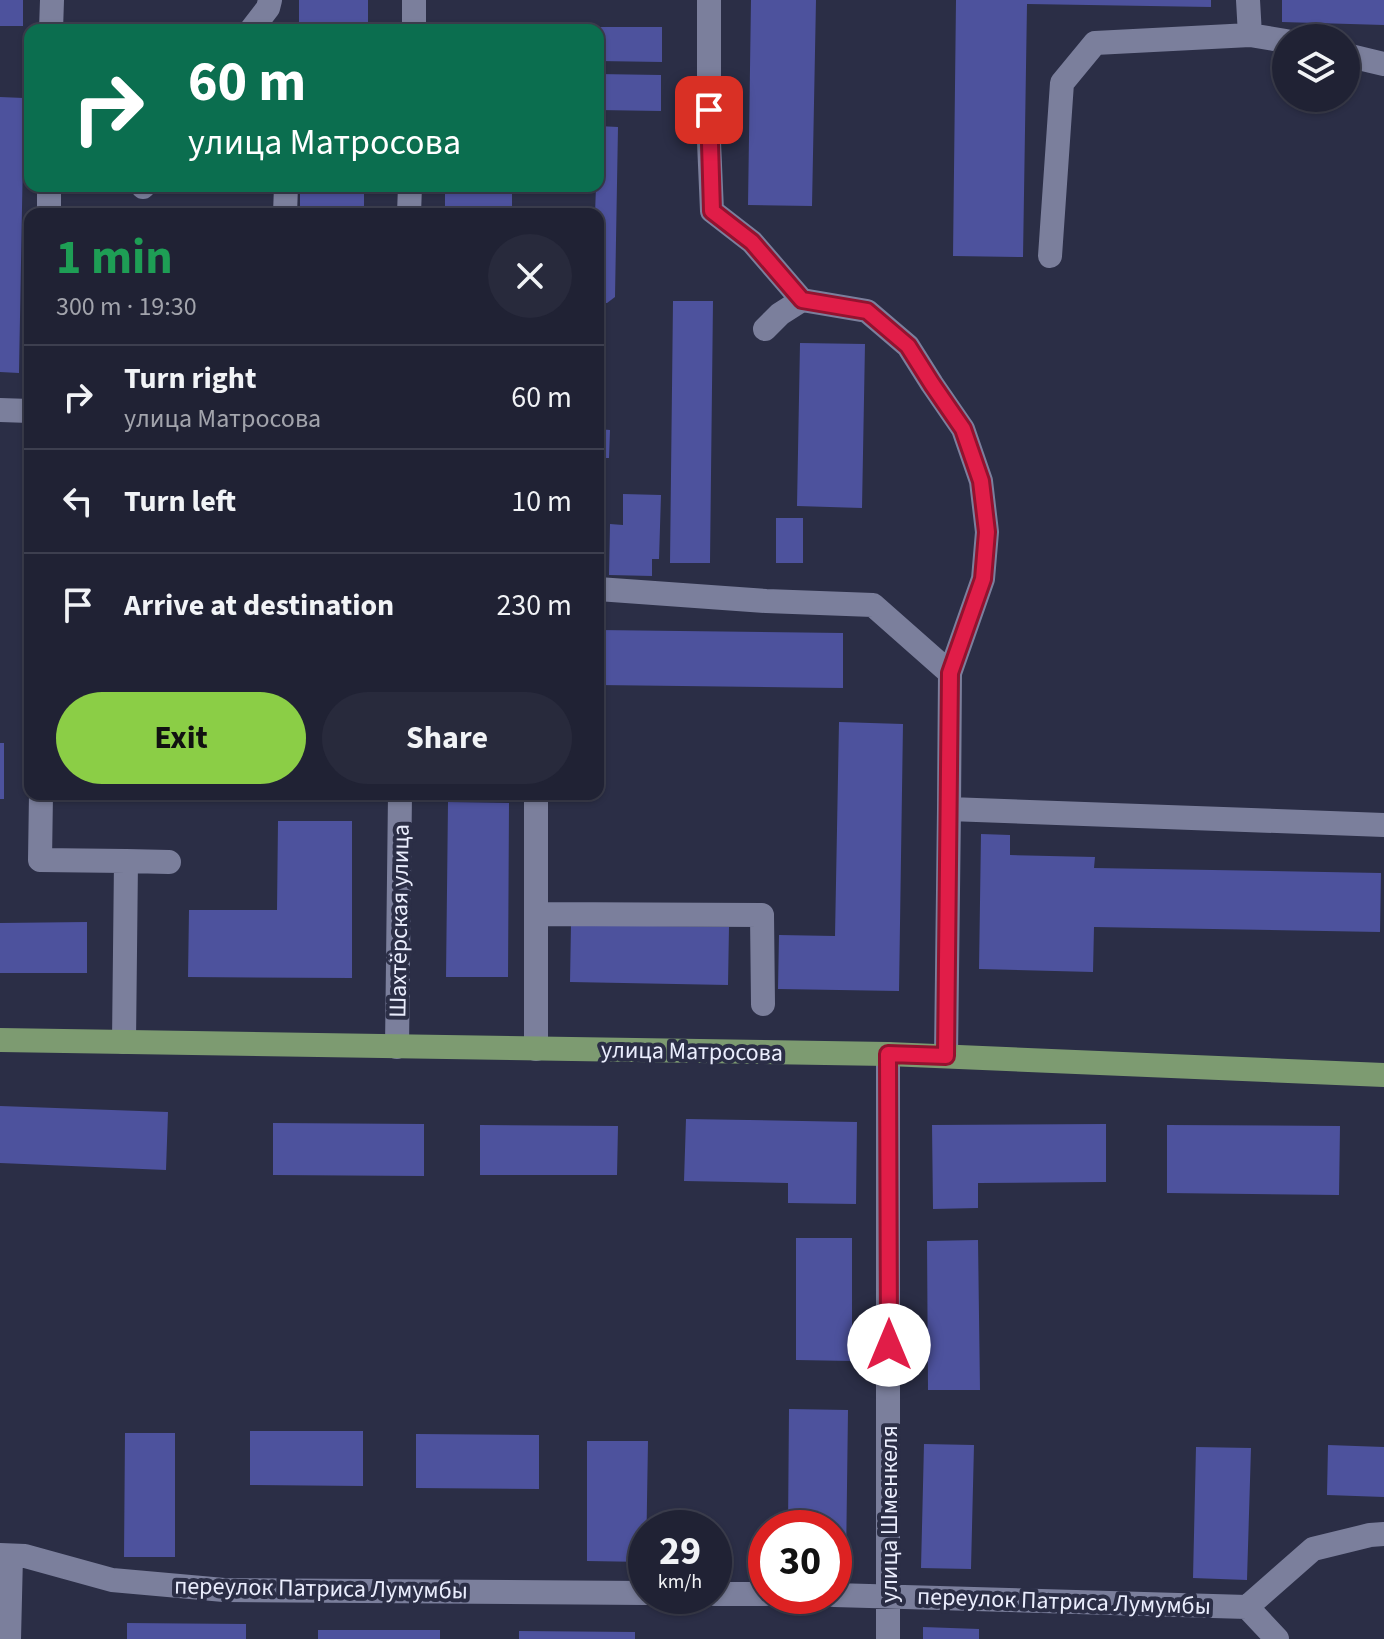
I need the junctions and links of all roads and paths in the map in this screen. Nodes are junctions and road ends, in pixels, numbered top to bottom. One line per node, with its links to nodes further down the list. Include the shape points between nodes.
1 (52, 0): 6 (street)
2 (270, 0): 7 (street)
3 (414, 0): 8 (street)
4 (709, 0): 14 (street, via 712,211 752,242)
5 (1248, 0): 9 (street)
6 (51, 24)
7 (256, 24)
8 (414, 24)
9 (1250, 35): 10 (street); 13 (street, via 1095,43 1062,83)
10 (1272, 39)
11 (1360, 58): 12 (street)
12 (1384, 64)
13 (1050, 256)
14 (802, 300): 15 (street); 19 (street, via 867,311 908,346 963,429 981,481 987,532 983,579)
15 (765, 329)
16 (0, 410): 17 (street)
17 (24, 411)
18 (604, 589): 19 (street, via 873,605)
19 (950, 673): 23 (street)
20 (41, 800): 25 (street, via 40,860)
21 (400, 800): 31 (street, Шахтёрская улица)
22 (536, 800): 27 (street)
23 (949, 809): 24 (street); 34 (street)
24 (1384, 825)
25 (126, 861): 26 (street); 30 (street)
26 (169, 862)
27 (536, 914): 28 (street, via 762,915); 32 (street)
28 (763, 1004)
29 (0, 1040): 30 (main road, улица Матросова)
30 (124, 1042): 31 (main road, улица Матросова)
31 (397, 1047): 32 (main road, улица Матросова)
32 (536, 1049): 33 (main road, улица Матросова)
33 (888, 1054): 34 (main road, улица Матросова); 40 (street, улица Шменкеля)
34 (946, 1056): 35 (main road, улица Матросова)
35 (1384, 1075)
36 (1384, 1534): 41 (street, переулок Патриса Лумумбы, via 1313,1549)
37 (5, 1555): 38 (street, переулок Патриса Лумумбы, via 112,1580 224,1590); 42 (street)
38 (628, 1593)
39 (852, 1595): 40 (street, переулок Патриса Лумумбы)
40 (889, 1595): 41 (street, переулок Патриса Лумумбы); 43 (street, улица Шменкеля)
41 (1247, 1607): 44 (street, переулок Патриса Лумумбы)
42 (9, 1639)
43 (888, 1639)
44 (1277, 1639)

